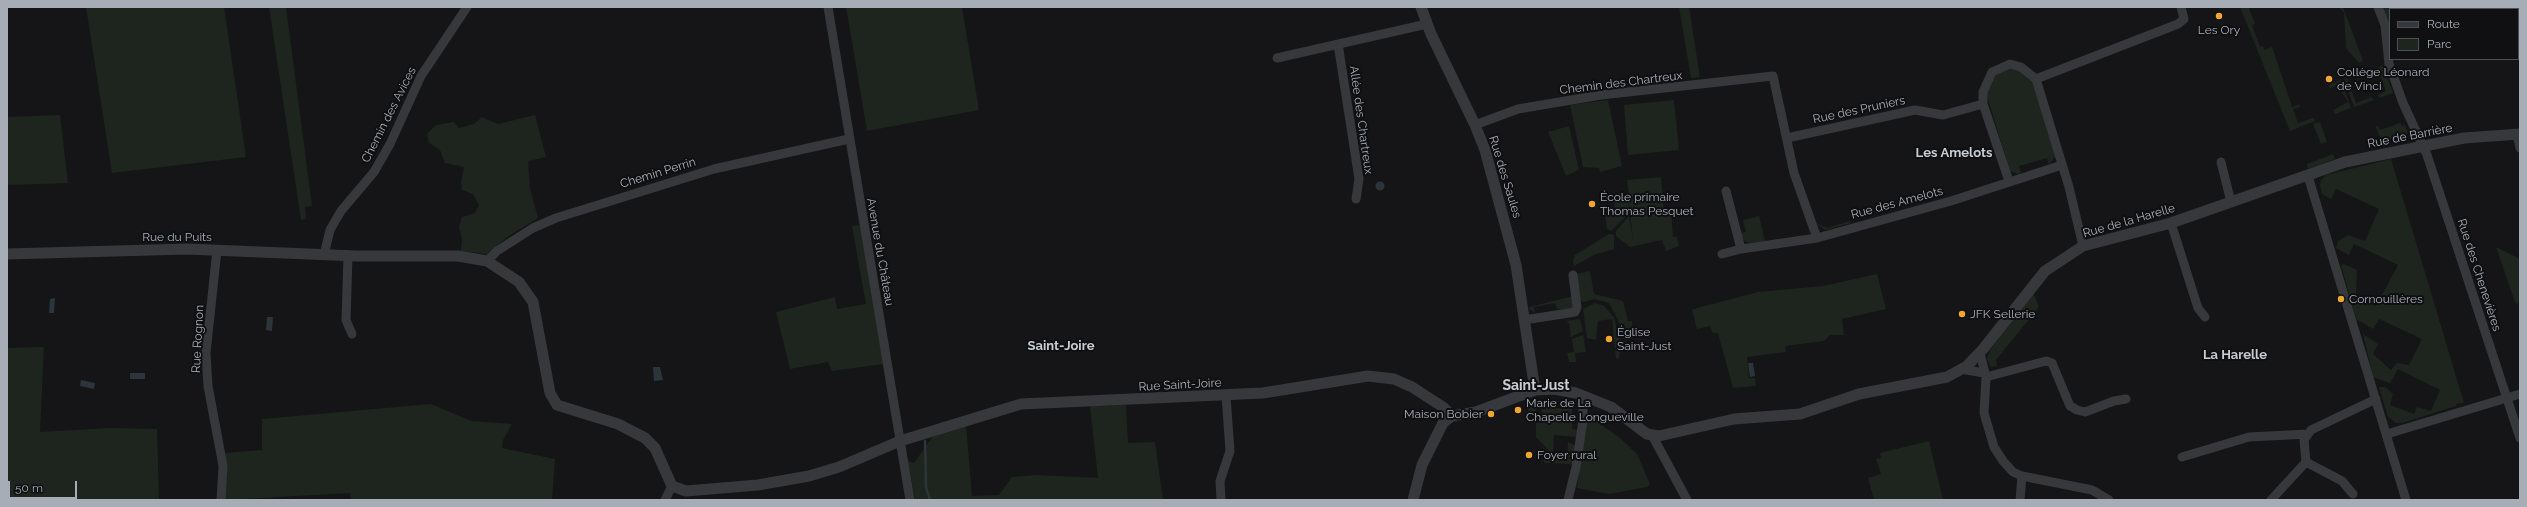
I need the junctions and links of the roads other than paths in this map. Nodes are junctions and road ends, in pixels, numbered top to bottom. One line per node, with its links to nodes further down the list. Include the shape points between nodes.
1 (467, 7): 33 (street, Chemin des Avices, via 420,76 390,144 374,172 341,211 330,230)
2 (828, 7): 16 (street, Avenue du Château)
3 (1421, 7): 6 (street, Rue des Saules)
4 (2181, 7): 11 (street, via 2184,19 2178,24)
5 (2378, 7): 8 (street, Rue des Chenevières, via 2385,25)
6 (1427, 24): 7 (street); 13 (street, Rue des Saules)
7 (1338, 44): 9 (street); 24 (street, Allée des Chartreux, via 1359,179)
8 (2389, 56)
9 (1277, 58)
10 (2389, 60): 17 (street, Rue des Chenevières, via 2403,103)
11 (2036, 80): 12 (street, via 2021,67 2010,64 2001,66 1992,72 1986,82); 20 (street)
12 (1983, 104): 15 (street, Rue des Pruniers, via 1943,115 1915,110); 22 (street)
13 (1475, 125): 15 (street, Chemin des Chartreux, via 1518,109 1601,95 1773,76); 38 (street, Rue des Saules, via 1511,243)
14 (2519, 134): 17 (street, Rue de Barrière, via 2472,137); 18 (street)
15 (1787, 138): 27 (street, via 1794,172)
16 (849, 139): 35 (street, Chemin Perrin, via 714,169 556,218 533,228 497,251); 55 (street, Avenue du Château)
17 (2422, 147): 21 (street, Rue de Barrière, via 2345,162); 47 (street, Rue des Chenevières, via 2427,155)
18 (2520, 148)
19 (2221, 162): 25 (street)
20 (2062, 165): 22 (street, Rue des Amelots); 28 (street)
21 (2308, 176): 25 (street, Rue de la Harelle); 49 (street)
22 (2009, 181): 27 (street, Rue des Amelots)
23 (1726, 191): 29 (street)
24 (1356, 199)
25 (2231, 202): 26 (street, Rue de la Harelle)
26 (2171, 223): 28 (street, Rue de la Harelle); 37 (street, via 2198,308)
27 (1817, 238): 29 (street, Rue des Amelots)
28 (2083, 246): 40 (street, Rue de la Harelle, via 2045,271)
29 (1741, 249): 32 (street, Rue des Amelots)
30 (216, 250): 31 (street, Rue du Puits); 33 (street, Rue du Puits); 61 (street, Rue Rognon, via 206,353 208,386 223,466)
31 (7, 254)
32 (1722, 254)
33 (324, 255): 34 (street, Rue du Puits)
34 (348, 256): 35 (street, Rue du Puits, via 458,256); 39 (street, via 346,320)
35 (487, 261): 59 (street, via 520,282 533,302 550,393 557,405 618,424 645,438 659,455)
36 (1574, 275): 38 (street, via 1577,307 1575,312)
37 (2205, 317)
38 (1524, 320): 43 (street, Rue des Saules)
39 (352, 334)
40 (1980, 353): 41 (street, Rue de la Harelle); 42 (street)
41 (1961, 369): 42 (street); 53 (street, Rue de la Harelle, via 1947,377 1859,394 1800,414 1734,419 1658,436)
42 (1985, 375): 48 (street, via 2046,361 2052,363 2070,406 2077,410 2086,412 2114,400); 58 (street, via 1984,413 1994,447 2002,461 2013,472)
43 (1535, 390): 46 (street, via 1554,389); 50 (street, via 1476,412)
44 (2520, 394): 47 (street)
45 (1226, 396): 50 (street, Rue Saint-Joire, via 1300,388 1368,376 1394,379 1443,407); 55 (street, Rue Saint-Joire, via 1021,404); 64 (street, via 1230,451 1220,481)
46 (1583, 396): 53 (street, via 1616,409); 66 (street, via 1584,420)
47 (2506, 398): 52 (street); 54 (street, Rue des Chenevières)
48 (2126, 399)
49 (2376, 399): 51 (street, via 2311,430); 52 (street)
50 (1452, 416): 65 (street, via 1443,423 1422,465)
51 (2308, 434): 56 (street, via 2249,437); 57 (street, via 2304,440)
52 (2387, 434): 71 (street)
53 (1652, 435): 67 (street)
54 (2520, 438)
55 (900, 441): 59 (street, Rue Saint-Joire, via 809,476 758,485 686,491); 63 (street, Avenue du Château)
56 (2182, 457)
57 (2306, 462): 60 (street, via 2342,481); 70 (street)
58 (2022, 476): 68 (street); 69 (street, via 2092,490)
59 (672, 486): 62 (street)
60 (2353, 494)
61 (221, 500)
62 (665, 500)
63 (910, 500)
64 (1221, 500)
65 (1413, 500)
66 (1568, 500)
67 (1687, 500)
68 (2020, 500)
69 (2109, 500)
70 (2270, 500)
71 (2406, 500)

